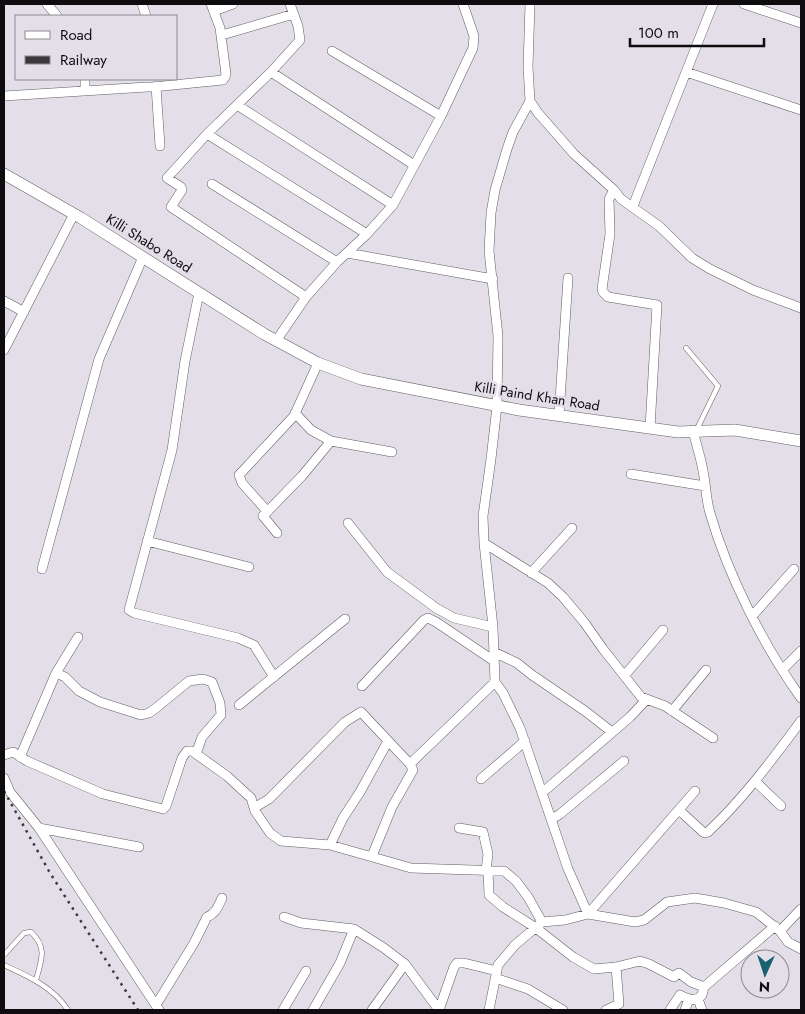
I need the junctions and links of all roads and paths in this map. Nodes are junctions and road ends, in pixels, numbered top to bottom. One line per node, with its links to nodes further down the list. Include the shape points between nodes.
1 (47, 4): 10 (street)
2 (233, 4): 8 (street)
3 (290, 4): 9 (street)
4 (463, 4): 23 (street, via 474,36 473,48)
5 (530, 4): 20 (street)
6 (713, 4): 15 (street)
7 (744, 4): 11 (street)
8 (212, 7): 12 (street)
9 (294, 14): 12 (street); 14 (street, via 300,40)
10 (56, 15)
11 (801, 23)
12 (222, 35): 17 (street, via 226,78)
13 (332, 51): 23 (street)
14 (271, 72): 21 (street); 26 (street)
15 (686, 72): 22 (street); 31 (street)
16 (85, 80): 18 (street)
17 (160, 84): 18 (street); 25 (street)
18 (85, 91): 19 (street)
19 (4, 96)
20 (530, 101): 29 (street, via 574,154); 38 (street, via 506,149 495,190 488,251)
21 (237, 105): 24 (street); 30 (street)
22 (801, 110)
23 (441, 116): 26 (street)
24 (207, 134): 33 (street); 40 (street, via 167,178 182,190 172,207)
25 (160, 146)
26 (414, 164): 30 (street)
27 (4, 174): 32 (street, Killi Shabo Road)
28 (212, 184): 36 (street)
29 (614, 190): 31 (street); 51 (street, via 609,198 610,234 602,289 608,296 657,305)
30 (393, 205): 33 (street)
31 (633, 206): 42 (street, via 692,258 710,269)
32 (74, 214): 35 (street, Killi Shabo Road); 43 (street)
33 (367, 234): 34 (street)
34 (347, 253): 36 (street); 38 (street)
35 (143, 257): 39 (street, Killi Shabo Road); 65 (street, via 99,359)
36 (337, 262): 40 (street)
37 (568, 278): 50 (street)
38 (493, 279): 48 (street, via 498,336)
39 (199, 293): 44 (street, Killi Shabo Road); 62 (street, via 172,450)
40 (306, 297): 44 (street)
41 (4, 302): 43 (street)
42 (801, 308)
43 (24, 312): 46 (street)
44 (276, 341): 47 (street, Killi Paind Khan Road)
45 (686, 348): 52 (lane, via 718,386)
46 (4, 350)
47 (318, 363): 48 (street, Killi Paind Khan Road, via 361,379); 49 (street)
48 (496, 406): 50 (street, Killi Paind Khan Road); 63 (street, via 482,516)
49 (295, 413): 53 (street, via 311,430); 58 (street, via 239,475 242,483)
50 (558, 416): 51 (street, Killi Paind Khan Road)
51 (650, 428): 52 (street, Killi Paind Khan Road, via 678,432)
52 (695, 430): 54 (street, Killi Paind Khan Road, via 735,430); 57 (street)
53 (331, 441): 55 (street); 58 (street)
54 (801, 441)
55 (392, 452)
56 (630, 474): 57 (street)
57 (705, 486): 68 (street, via 720,546)
58 (267, 511): 61 (street, via 263,516)
59 (348, 523): 70 (street, via 388,572 436,608 454,618)
60 (572, 528): 67 (street)
61 (277, 533)
62 (147, 541): 64 (street); 79 (street, via 129,610 254,645)
63 (484, 543): 67 (street); 70 (street)
64 (249, 567)
65 (42, 569)
66 (794, 569): 68 (street)
67 (531, 573): 78 (street, via 562,597)
68 (752, 615): 76 (street)
69 (345, 619): 79 (street)
70 (493, 627): 74 (street)
71 (663, 630): 78 (street)
72 (78, 636): 77 (street)
73 (801, 651): 76 (street)
74 (494, 656): 80 (street); 81 (street, via 428,618); 87 (street, via 517,662)
75 (706, 670): 85 (street)
76 (782, 670): 82 (street)
77 (56, 673): 91 (street, via 100,702 141,714 149,713 189,681 204,679 212,682 221,715 202,737); 93 (street)
78 (625, 675): 83 (street)
79 (274, 677): 84 (street)
80 (495, 682): 90 (street); 95 (street)
81 (362, 686)
82 (801, 698)
83 (646, 700): 85 (street, via 656,701); 87 (street)
84 (238, 705)
85 (672, 711): 88 (street)
86 (801, 722): 98 (street)
87 (612, 732): 100 (street)
88 (713, 738)
89 (388, 741): 95 (street); 102 (street, via 361,712 357,713 269,800); 107 (street)
90 (524, 741): 97 (street); 100 (street)
91 (196, 754): 93 (street, via 186,751 162,810 103,794); 102 (street, via 251,798)
92 (4, 755): 93 (street, via 13,752)
93 (20, 757)
94 (624, 761): 104 (street)
95 (410, 764): 109 (street, via 413,770 392,807)
96 (4, 778): 105 (street, via 10,792)
97 (481, 779)
98 (755, 781): 101 (street); 103 (street, via 727,815 705,834)
99 (695, 791): 103 (street)
100 (543, 792): 104 (street)
101 (781, 806)
102 (254, 808): 107 (street, via 270,833 281,841)
103 (679, 810): 113 (street)
104 (552, 819): 113 (street, via 568,869)
105 (39, 828): 108 (street); 128 (street)
106 (459, 828): 110 (street, via 484,832)
107 (330, 845): 109 (street)
108 (139, 847)
109 (372, 856): 110 (street, via 411,868)
110 (487, 870): 115 (street, via 504,871 516,881 528,897); 115 (street, via 489,895 503,907)
111 (222, 898): 128 (street, via 217,910 207,916)
112 (801, 909): 116 (street)
113 (588, 914): 115 (street); 116 (street, via 635,922 644,920 667,902 695,898 756,912)
114 (284, 917): 117 (street, via 301,923)
115 (539, 925): 122 (street, via 573,957 594,969); 124 (street, via 498,964)
116 (778, 928): 118 (street, via 788,942); 126 (street)
117 (354, 929): 120 (street); 131 (street, via 340,963)
118 (801, 949)
119 (4, 955): 125 (lane, via 24,933 31,932 38,938 42,949)
120 (405, 964): 132 (street); 133 (street)
121 (4, 965): 125 (lane)
122 (616, 967): 126 (street, via 640,962 649,964 674,977 679,973); 136 (street, via 619,1004)
123 (306, 971): 130 (street)
124 (496, 974): 133 (street, via 464,963 457,964); 134 (street); 135 (street)
125 (36, 980): 129 (lane)
126 (704, 988): 127 (street, via 702,995)
127 (694, 999): 137 (street, via 680,995); 138 (street); 139 (street)
128 (158, 1008)
129 (68, 1010)
130 (284, 1010)
131 (313, 1010)
132 (372, 1010)
133 (439, 1010)
134 (489, 1010)
135 (563, 1010)
136 (606, 1010)
137 (670, 1010)
138 (685, 1010)
139 (702, 1010)

